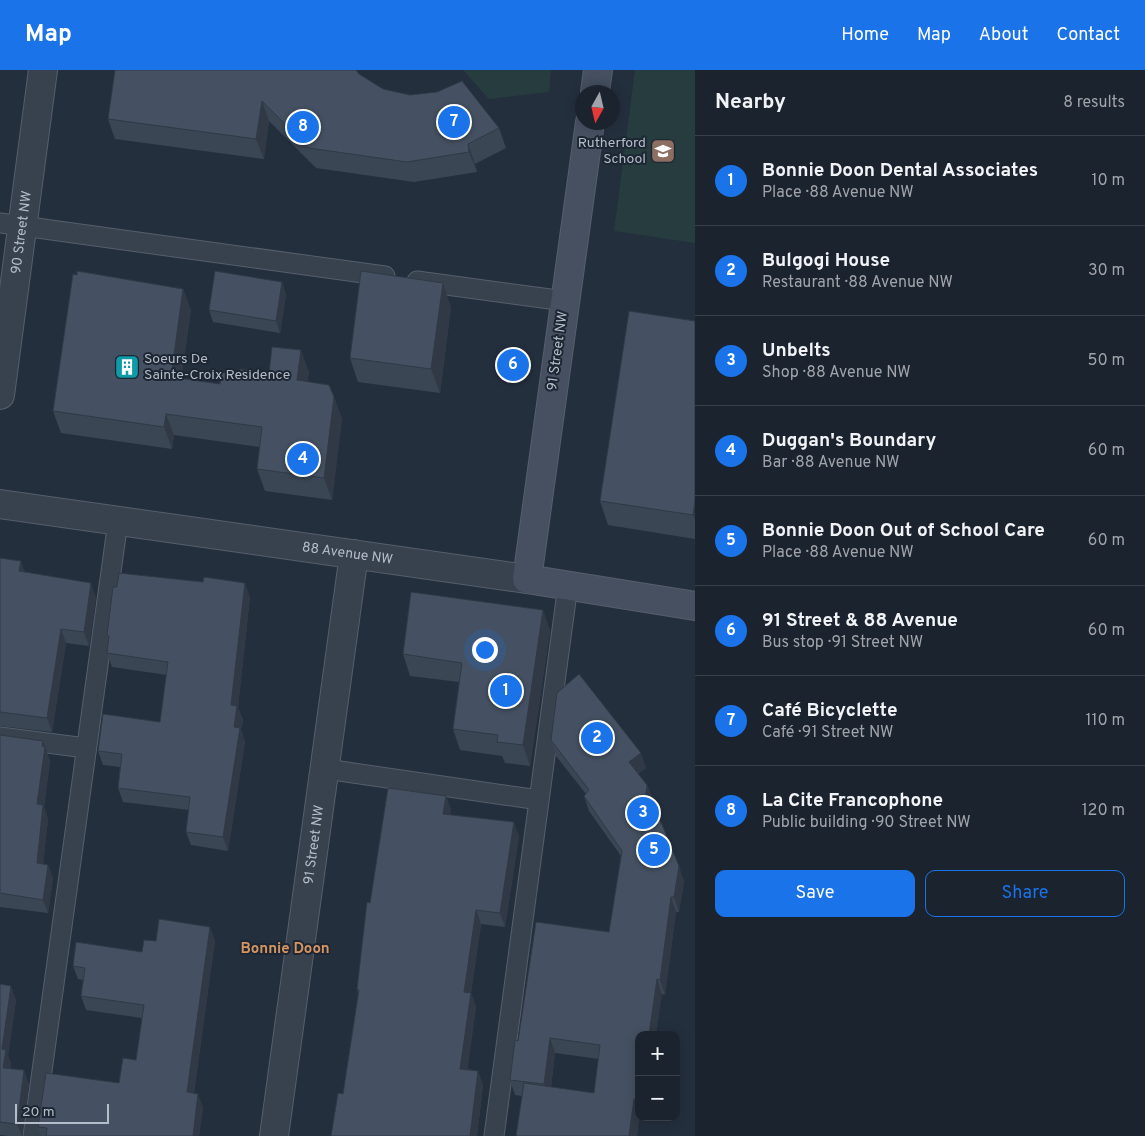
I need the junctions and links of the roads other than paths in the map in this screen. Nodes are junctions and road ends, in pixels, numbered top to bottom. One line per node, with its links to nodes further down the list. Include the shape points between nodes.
1 (43, 70): 5 (street, 90 Street NW)
2 (598, 70): 3 (street)
3 (596, 85)
4 (589, 130): 6 (street, 91 Street NW)
5 (11, 225): 6 (lane); 7 (street, 90 Street NW)
6 (565, 301): 11 (street, 91 Street NW)
7 (0, 395)
8 (0, 504): 9 (street, 88 Avenue NW)
9 (118, 521): 10 (street, 88 Avenue NW); 15 (lane)
10 (354, 554): 11 (street, 88 Avenue NW); 16 (street, 91 Street NW)
11 (527, 579): 12 (street, 88 Avenue NW)
12 (568, 585): 13 (street, 88 Avenue NW); 17 (lane)
13 (695, 606)
14 (0, 737): 15 (lane)
15 (86, 748): 18 (lane)
16 (326, 769): 17 (lane); 19 (street, 91 Street NW)
17 (539, 800): 20 (lane)
18 (33, 1136)
19 (274, 1136)
20 (494, 1136)

